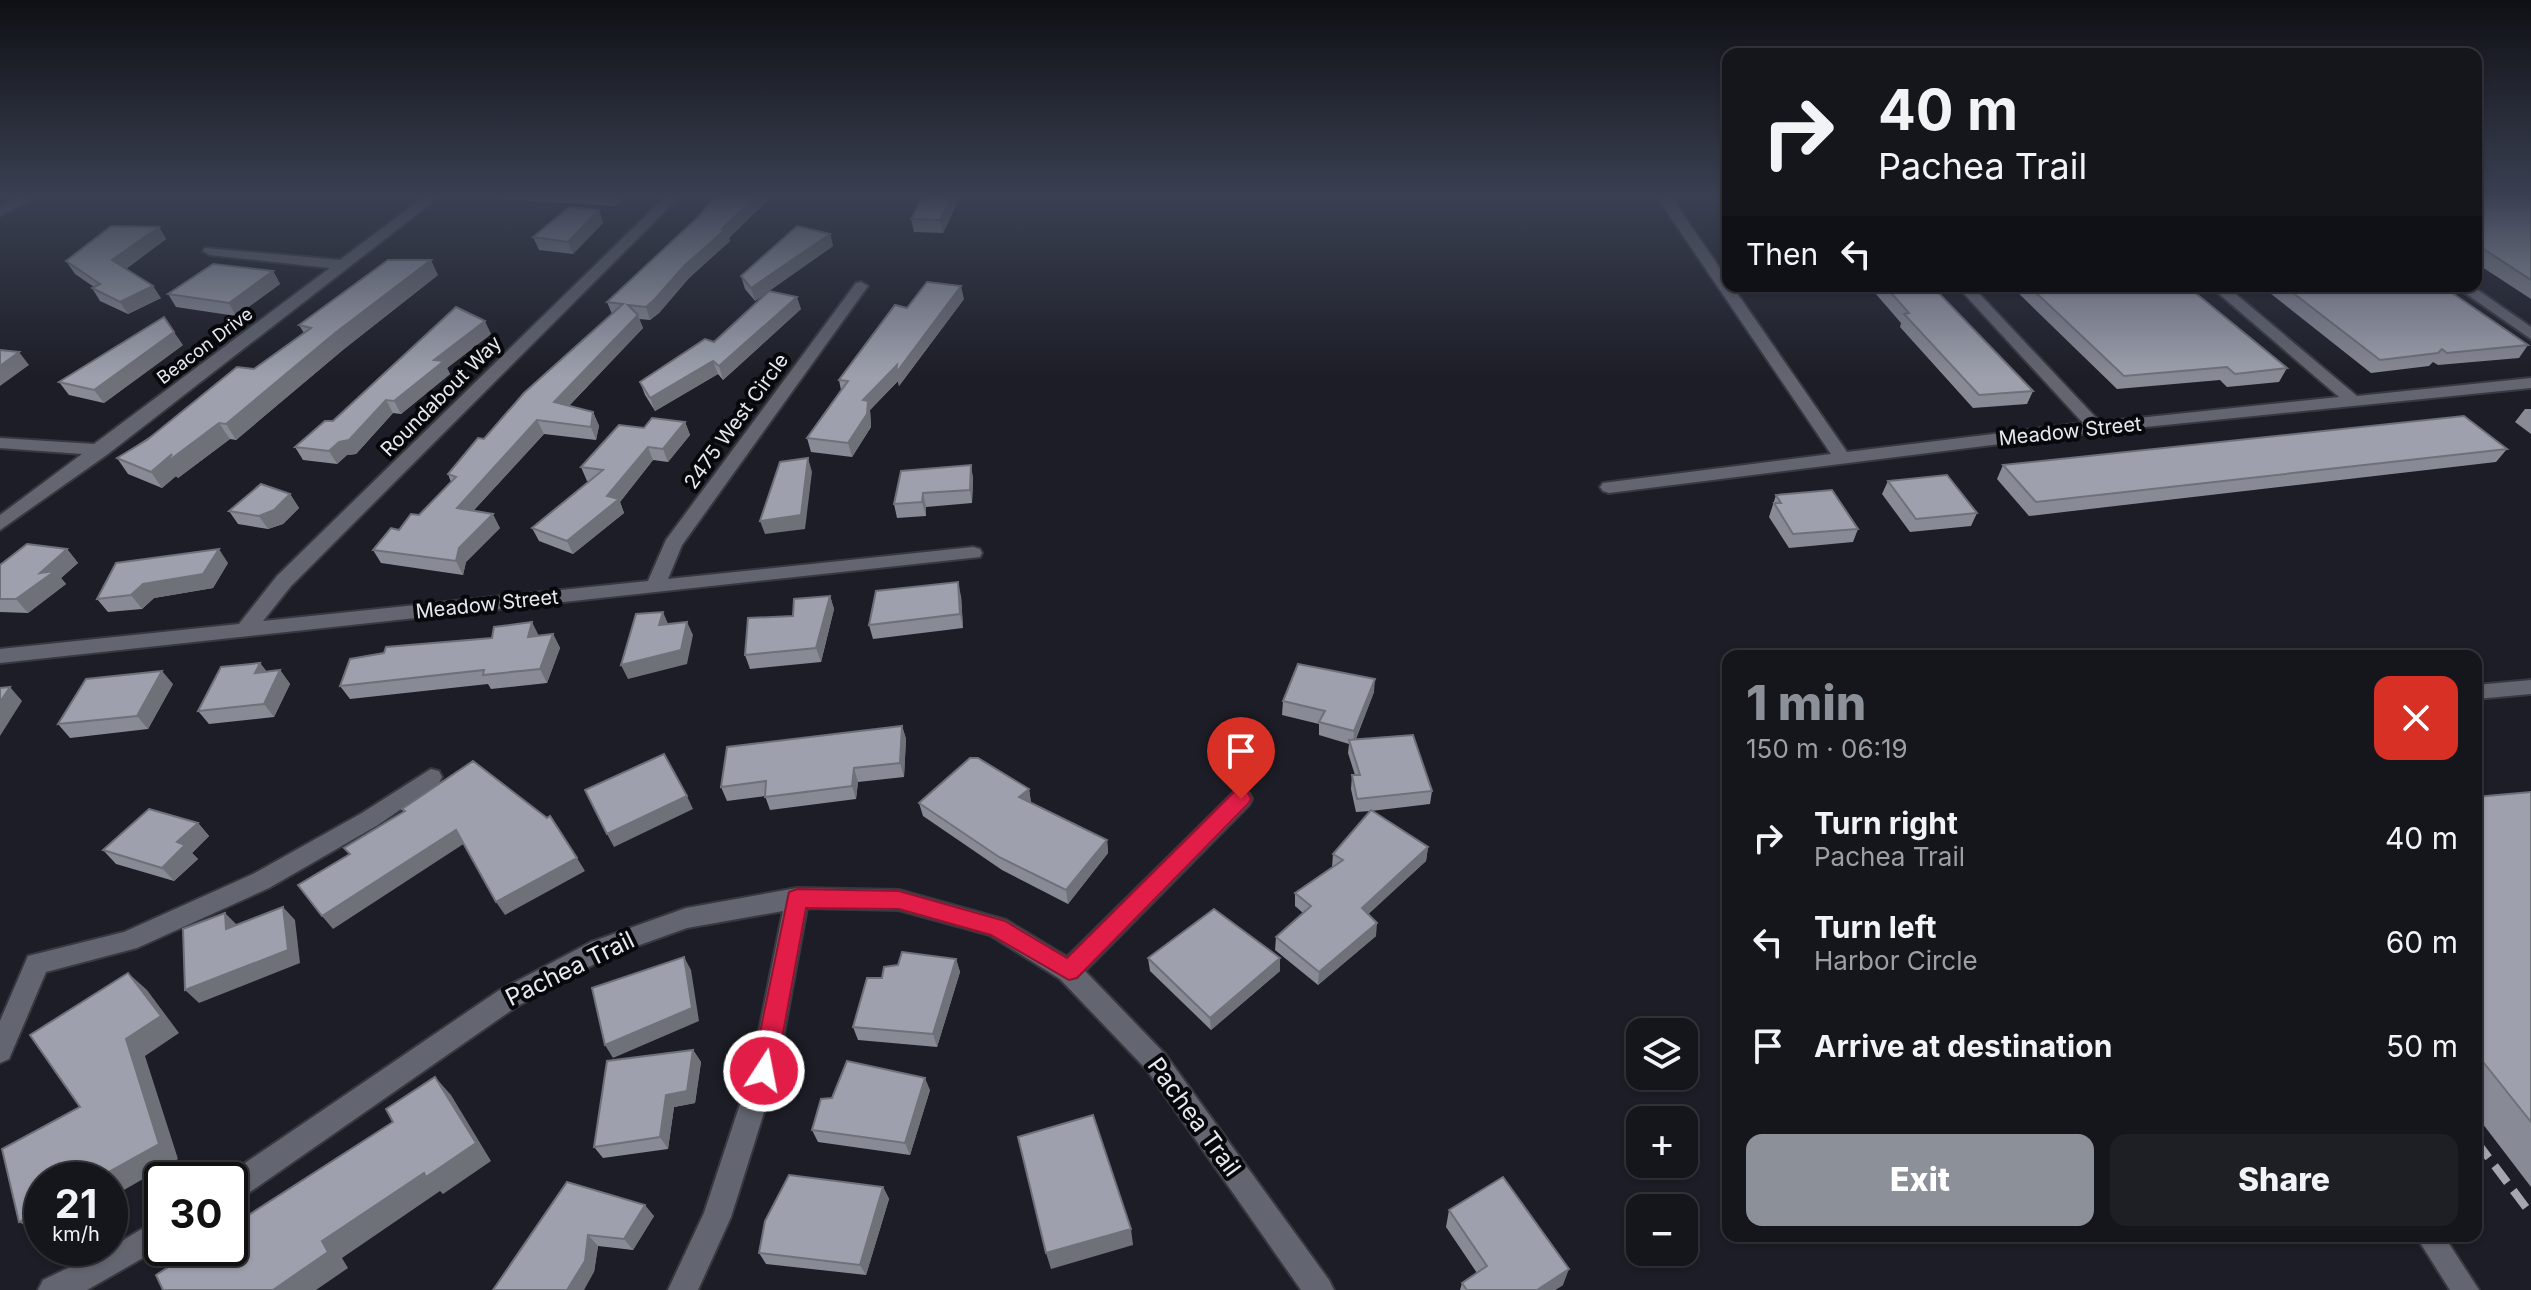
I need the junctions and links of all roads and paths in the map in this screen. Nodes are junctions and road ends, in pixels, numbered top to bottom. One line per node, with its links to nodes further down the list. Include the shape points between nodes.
1 (270, 257): 5 (street)
2 (355, 257): 5 (street, Beacon Drive)
3 (612, 257): 23 (street, Roundabout Way, via 284,581)
4 (1705, 257): 6 (street)
5 (345, 265): 17 (street, Beacon Drive)
6 (1722, 282)
7 (861, 286): 22 (street, 2475 West Circle, via 673,544)
8 (1729, 292): 18 (street)
9 (1970, 292): 15 (street)
10 (2224, 292): 14 (street)
11 (2471, 292): 12 (street)
12 (2531, 334)
13 (2531, 383): 14 (street, Meadow Street)
14 (2353, 401): 15 (street, Meadow Street)
15 (2096, 427): 18 (street, Meadow Street)
16 (0, 443): 17 (street)
17 (102, 450): 20 (street, Beacon Drive)
18 (1843, 459): 19 (street, Meadow Street)
19 (1609, 487)
20 (0, 524)
21 (973, 553): 22 (street, Meadow Street)
22 (655, 587): 23 (street, Meadow Street)
23 (245, 630): 24 (street, Meadow Street)
24 (0, 656)
25 (2531, 687): 26 (lane)
26 (2482, 691)
27 (431, 777): 31 (street, via 261,881 128,941 37,964)
28 (1241, 799): 30 (street)
29 (797, 898): 30 (street, Pachea Trail, via 899,900 997,927); 32 (street, Pachea Trail, via 686,918 600,949 507,999); 36 (street, via 764,1071 717,1217)
30 (1069, 971): 37 (street, Pachea Trail, via 1156,1062)
31 (0, 1051)
32 (248, 1177)
33 (144, 1242): 35 (street)
34 (2433, 1242): 38 (lane)
35 (53, 1290)
36 (683, 1290)
37 (1319, 1290)
38 (2466, 1290)

